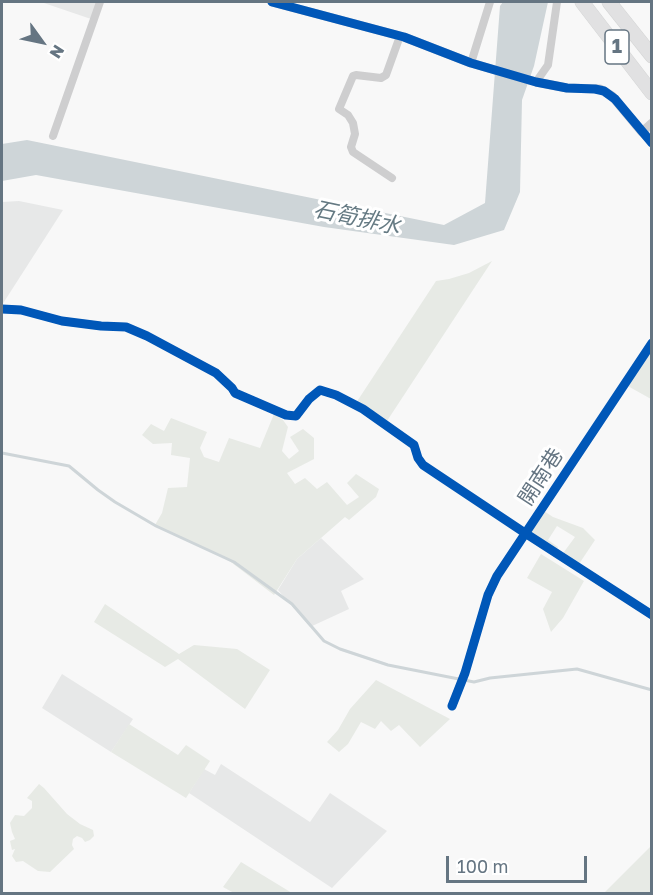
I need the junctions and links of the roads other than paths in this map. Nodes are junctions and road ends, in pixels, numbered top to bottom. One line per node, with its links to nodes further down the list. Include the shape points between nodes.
1 (100, 2): 14 (street)
2 (272, 2): 7 (street)
3 (490, 2): 9 (street)
4 (557, 2): 10 (street, via 548,65)
5 (582, 2): 11 (highway, 1)
6 (609, 2): 8 (highway, 1)
7 (400, 36): 9 (street); 16 (street, via 386,75 353,76 339,109 353,123 353,152)
8 (651, 56)
9 (471, 63): 10 (street)
10 (536, 82): 13 (street, via 604,91)
11 (651, 93)
12 (651, 123): 13 (street)
13 (642, 132): 15 (street)
14 (53, 136)
15 (651, 143)
16 (392, 178)
17 (2, 309): 19 (street, via 62,321 126,327 216,374 235,393 286,415 296,416 320,390 336,395 414,445 423,465)
18 (651, 343): 19 (street, 開南巷)
19 (525, 533): 20 (street); 21 (street, 開南巷, via 496,576)
20 (651, 615)
21 (452, 706)

